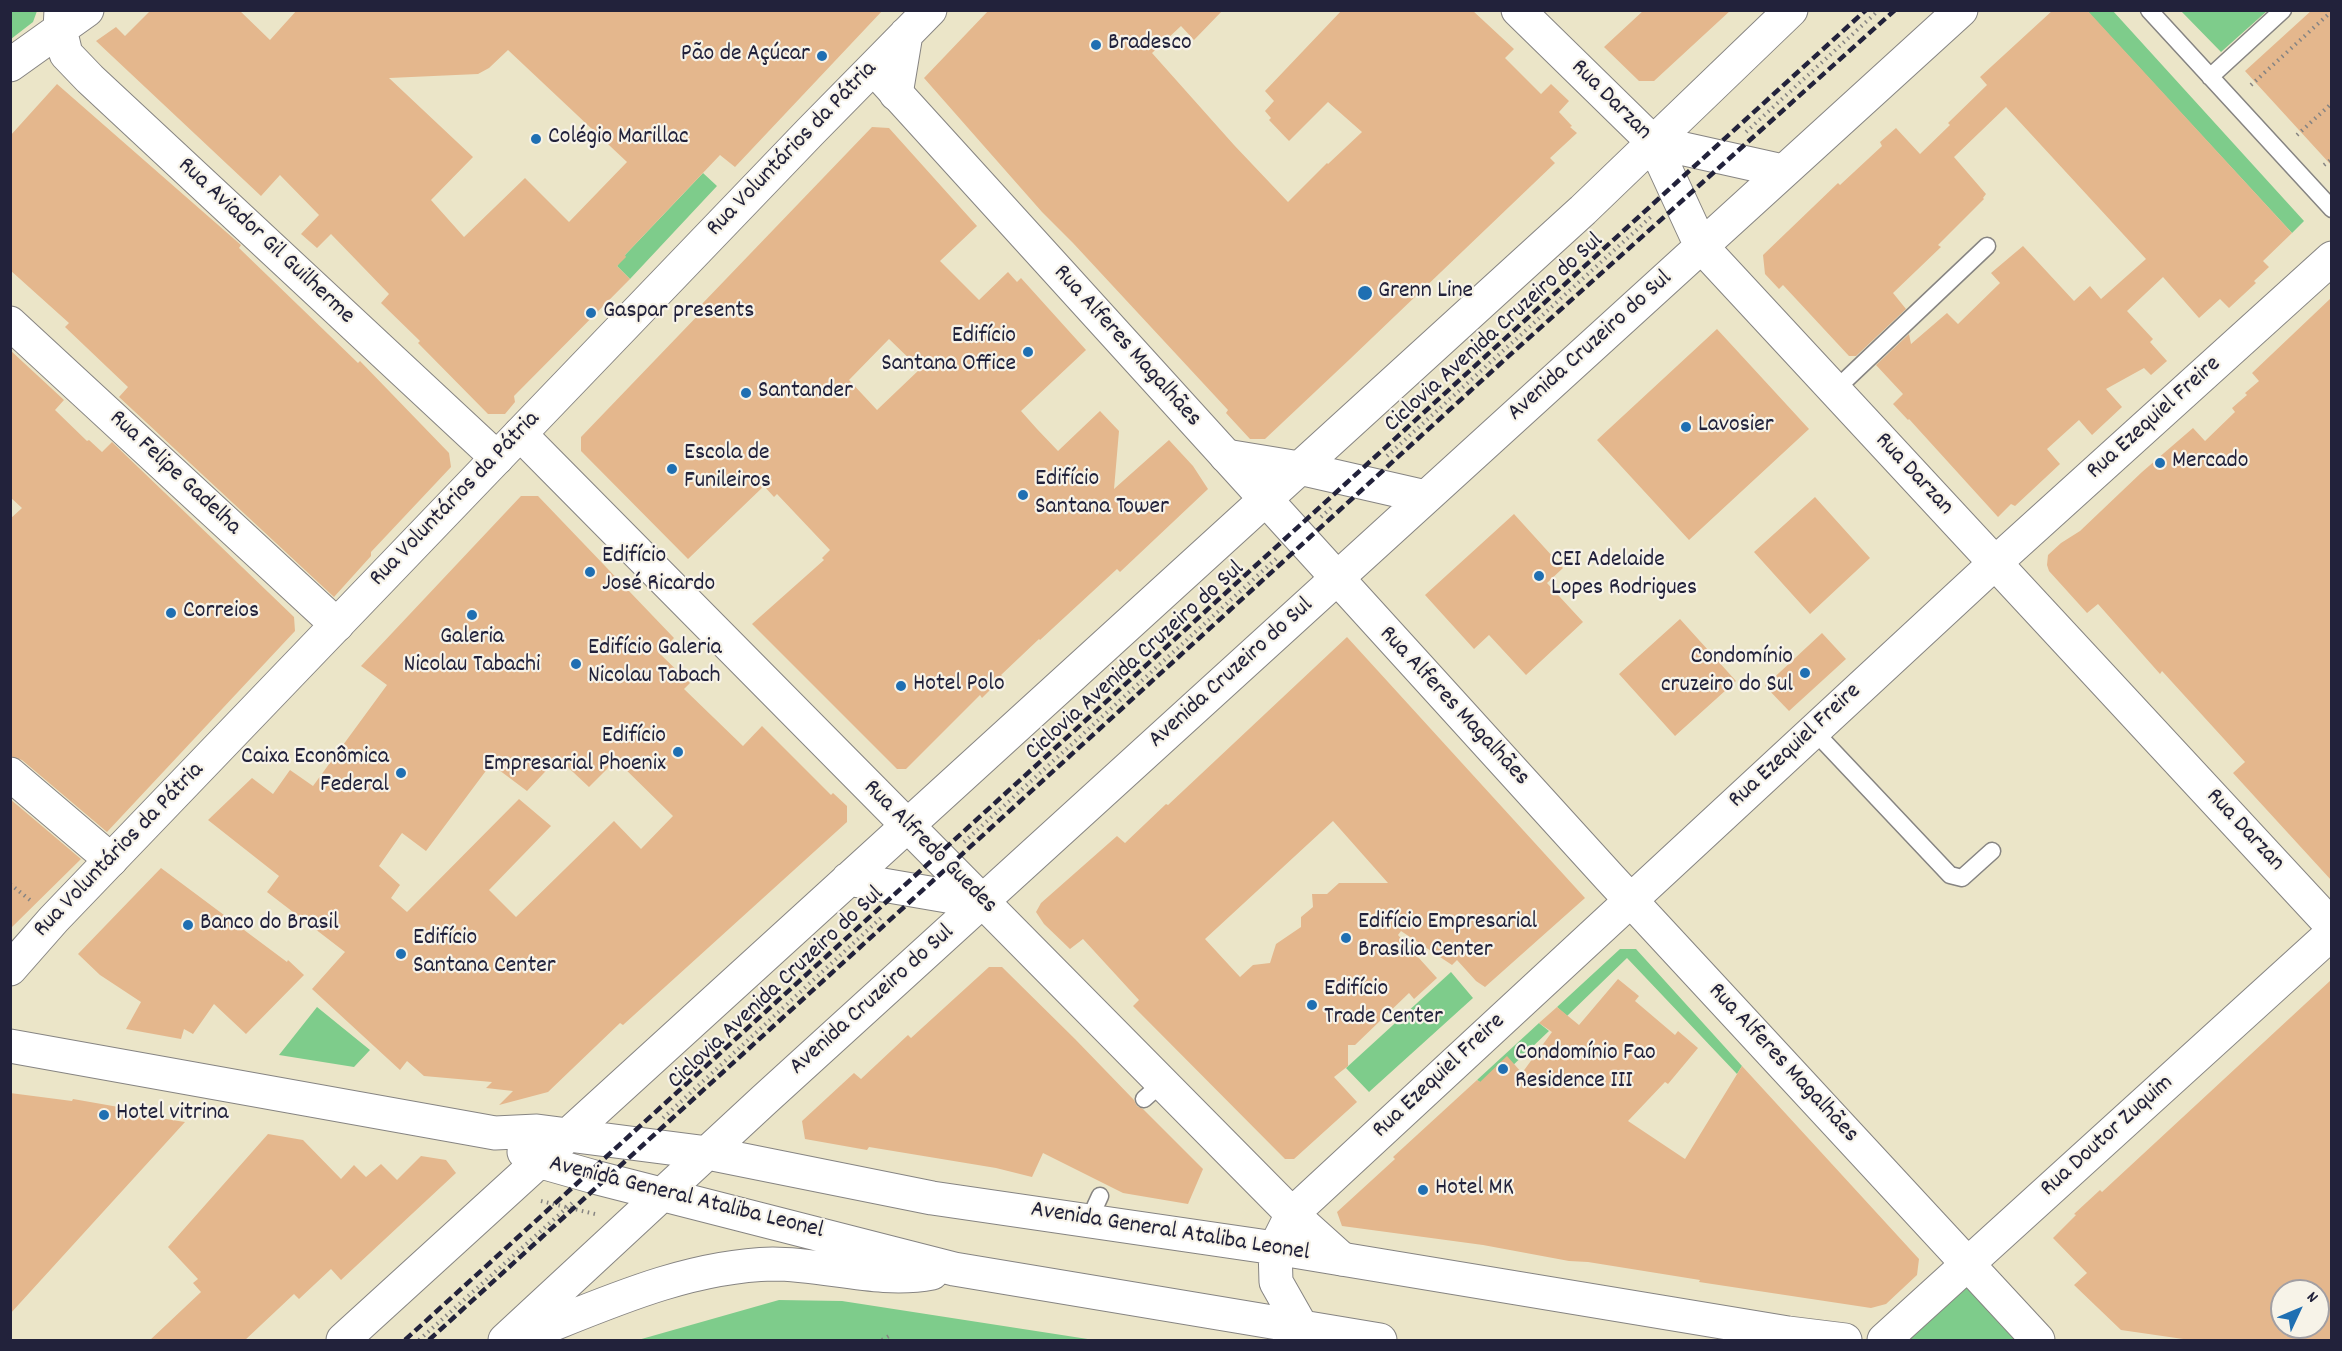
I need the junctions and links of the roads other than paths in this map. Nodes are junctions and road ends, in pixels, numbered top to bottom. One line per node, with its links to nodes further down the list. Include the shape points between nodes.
1 (87, 10): 8 (main road)
2 (930, 10): 9 (main road, Rua Voluntários da Pátria)
3 (1518, 10): 14 (main road, Rua Darzan)
4 (1791, 10): 14 (main road)
5 (1961, 10): 15 (main road, Avenida Cruzeiro do Sul)
6 (2149, 10): 12 (lane)
7 (2283, 10): 12 (lane)
8 (61, 20): 10 (main road); 24 (main road, Rua Aviador Gil Guilherme, via 66,54 90,79)
9 (906, 34): 11 (main road, Rua Voluntários da Pátria); 13 (main road, Rua Voluntários da Pátria)
10 (10, 65)
11 (873, 68): 13 (main road, Rua Alferes Magalhães); 22 (main road, Rua Voluntários da Pátria)
12 (2210, 77): 16 (lane)
13 (896, 94): 23 (main road, Rua Alferes Magalhães)
14 (1653, 142): 15 (main road); 17 (main road, Rua Darzan); 25 (main road)
15 (1783, 171): 17 (main road, Avenida Cruzeiro do Sul)
16 (2331, 209)
17 (1701, 246): 21 (main road, Rua Darzan); 26 (main road, Avenida Cruzeiro do Sul)
18 (1987, 246): 21 (lane)
19 (2331, 258): 28 (main road, Rua Ezequiel Freire)
20 (10, 323): 30 (main road, Rua Felipe Gadelha)
21 (1835, 390): 28 (main road, Rua Darzan)
22 (520, 434): 24 (main road, Rua Voluntários da Pátria); 33 (main road, Rua Alfredo Guedes)
23 (1227, 456): 25 (main road); 27 (main road, Rua Alferes Magalhães)
24 (497, 458): 30 (main road, Rua Voluntários da Pátria)
25 (1299, 468): 26 (main road); 27 (main road)
26 (1426, 497): 29 (main road, Avenida Cruzeiro do Sul)
27 (1266, 499): 29 (main road, Rua Alferes Magalhães); 33 (main road)
28 (1995, 563): 31 (main road, Rua Ezequiel Freire); 39 (main road, Rua Darzan)
29 (1336, 579): 37 (main road, Rua Alferes Magalhães); 38 (main road, Avenida Cruzeiro do Sul)
30 (336, 625): 35 (main road, Rua Voluntários da Pátria)
31 (1814, 731): 34 (lane, via 1950,875 1962,878); 37 (main road, Rua Ezequiel Freire)
32 (10, 774): 35 (main road)
33 (907, 825): 36 (main road); 38 (main road, Rua Alfredo Guedes)
34 (1992, 851)
35 (111, 860): 41 (main road, Rua Voluntários da Pátria)
36 (848, 879): 38 (main road); 44 (main road)
37 (1631, 900): 48 (main road, Rua Ezequiel Freire); 51 (main road, Rua Alferes Magalhães)
38 (982, 902): 45 (main road, Avenida Cruzeiro do Sul); 48 (main road, Rua Alfredo Guedes, via 1153,1091)
39 (2331, 926)
40 (2331, 933): 51 (main road, Rua Doutor Zuquim)
41 (10, 969)
42 (10, 1046): 43 (main road, Avenida General Ataliba Leonel)
43 (495, 1133): 44 (main road, Avenida General Ataliba Leonel); 46 (main road, Avenida General Ataliba Leonel)
44 (567, 1134): 45 (main road, Avenida General Ataliba Leonel); 46 (main road)
45 (708, 1153): 47 (main road, Avenida Cruzeiro do Sul); 49 (main road, Avenida General Ataliba Leonel, via 932,1197 1094,1208)
46 (538, 1161): 47 (main road, Avenida General Ataliba Leonel); 54 (main road)
47 (662, 1195): 52 (main road, Avenida General Ataliba Leonel); 55 (main road, Avenida Cruzeiro do Sul)
48 (1292, 1214): 49 (main road, Rua Ezequiel Freire); 50 (main road, Rua Alfredo Guedes)
49 (1275, 1248): 50 (main road, Avenida General Ataliba Leonel); 53 (main road, via 1276,1282)
50 (1342, 1259): 58 (main road, Avenida General Ataliba Leonel)
51 (1967, 1264): 59 (main road, Rua Doutor Zuquim); 60 (main road, Rua Alferes Magalhães)
52 (954, 1269): 53 (main road, Avenida General Ataliba Leonel); 56 (main road, via 894,1276 773,1264 713,1271 644,1290)
53 (1301, 1326): 57 (main road, Avenida General Ataliba Leonel)
54 (343, 1341)
55 (505, 1341)
56 (512, 1341)
57 (1380, 1341)
58 (1845, 1341)
59 (1884, 1341)
60 (2038, 1341)

